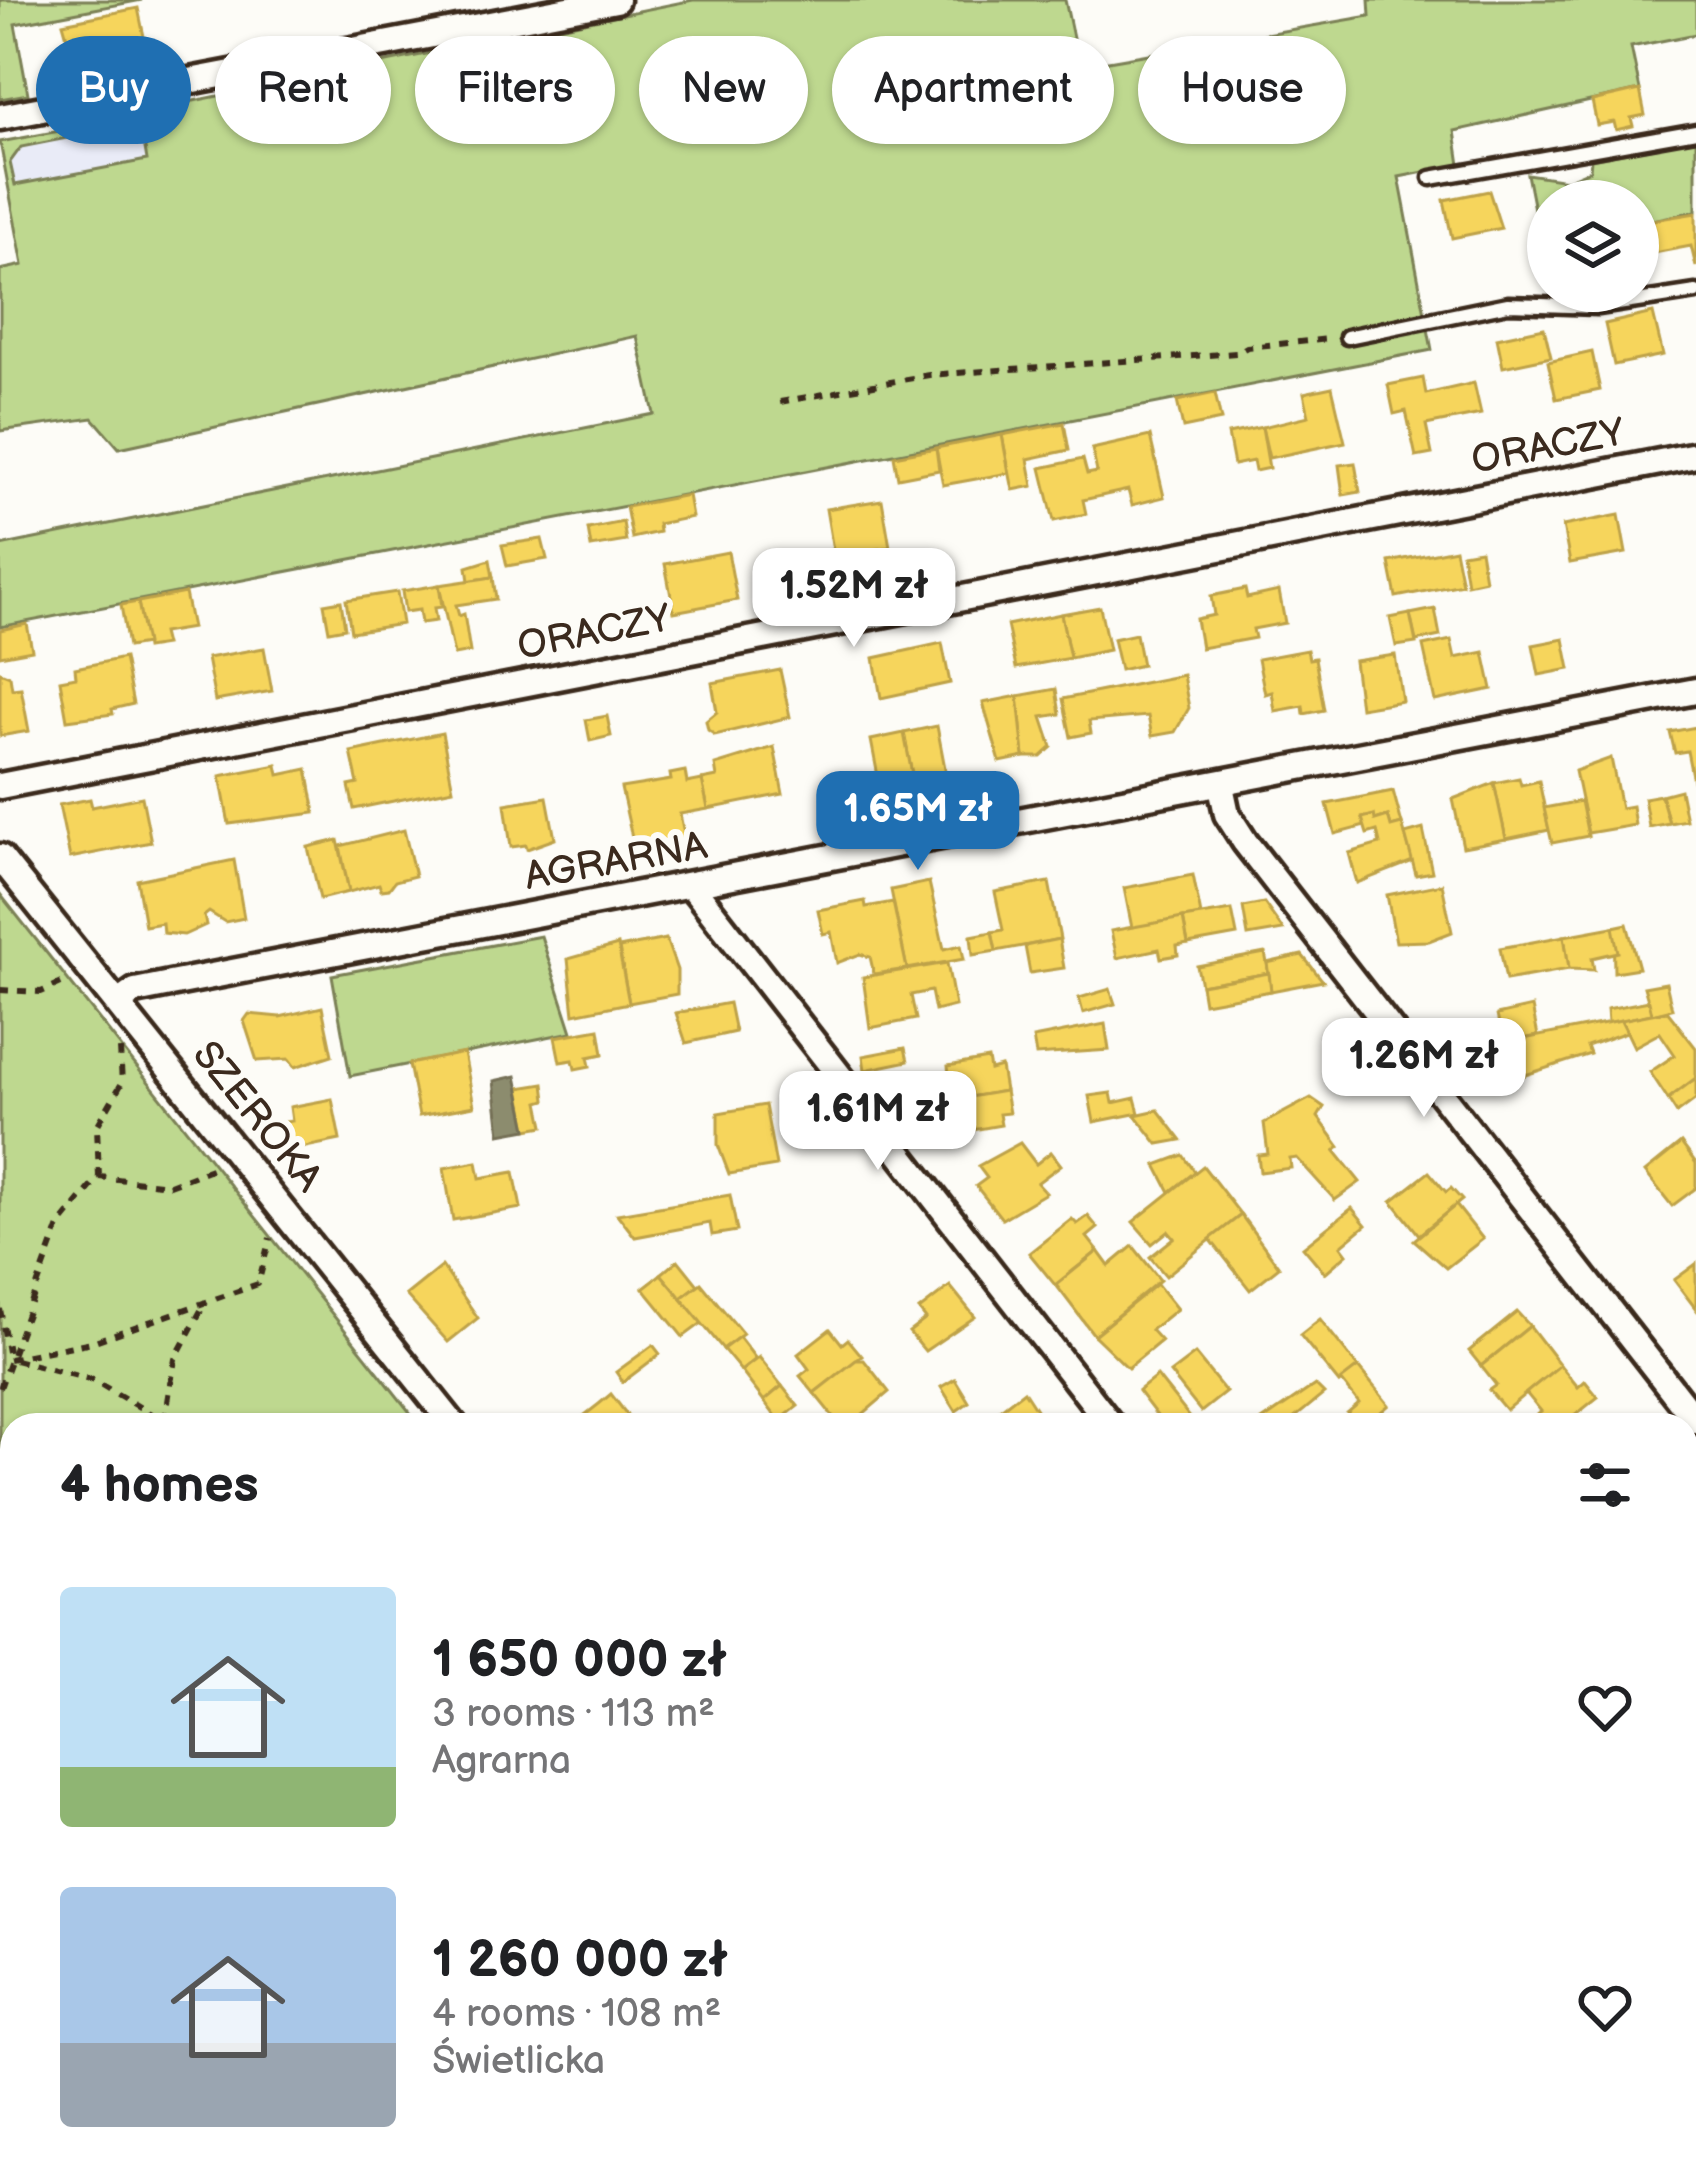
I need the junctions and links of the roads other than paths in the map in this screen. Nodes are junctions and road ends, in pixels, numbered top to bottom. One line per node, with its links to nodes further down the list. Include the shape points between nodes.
1 (616, 0): 2 (street)
2 (0, 117)
3 (1696, 130): 4 (lane)
4 (1431, 178)
5 (1696, 292): 6 (lane, via 1598,307 1489,306)
6 (1347, 337)
7 (1696, 455): 9 (street, ORACZY)
8 (1696, 691): 10 (street, AGRARNA)
9 (0, 786)
10 (1221, 786): 12 (street, AGRARNA); 16 (street, via 1246,842)
11 (0, 857): 13 (street, SZEROKA)
12 (691, 885): 13 (street, AGRARNA, via 135,991); 15 (street)
13 (118, 1003): 14 (street, SZEROKA)
14 (445, 1413)
15 (1103, 1413)
16 (1690, 1413)

